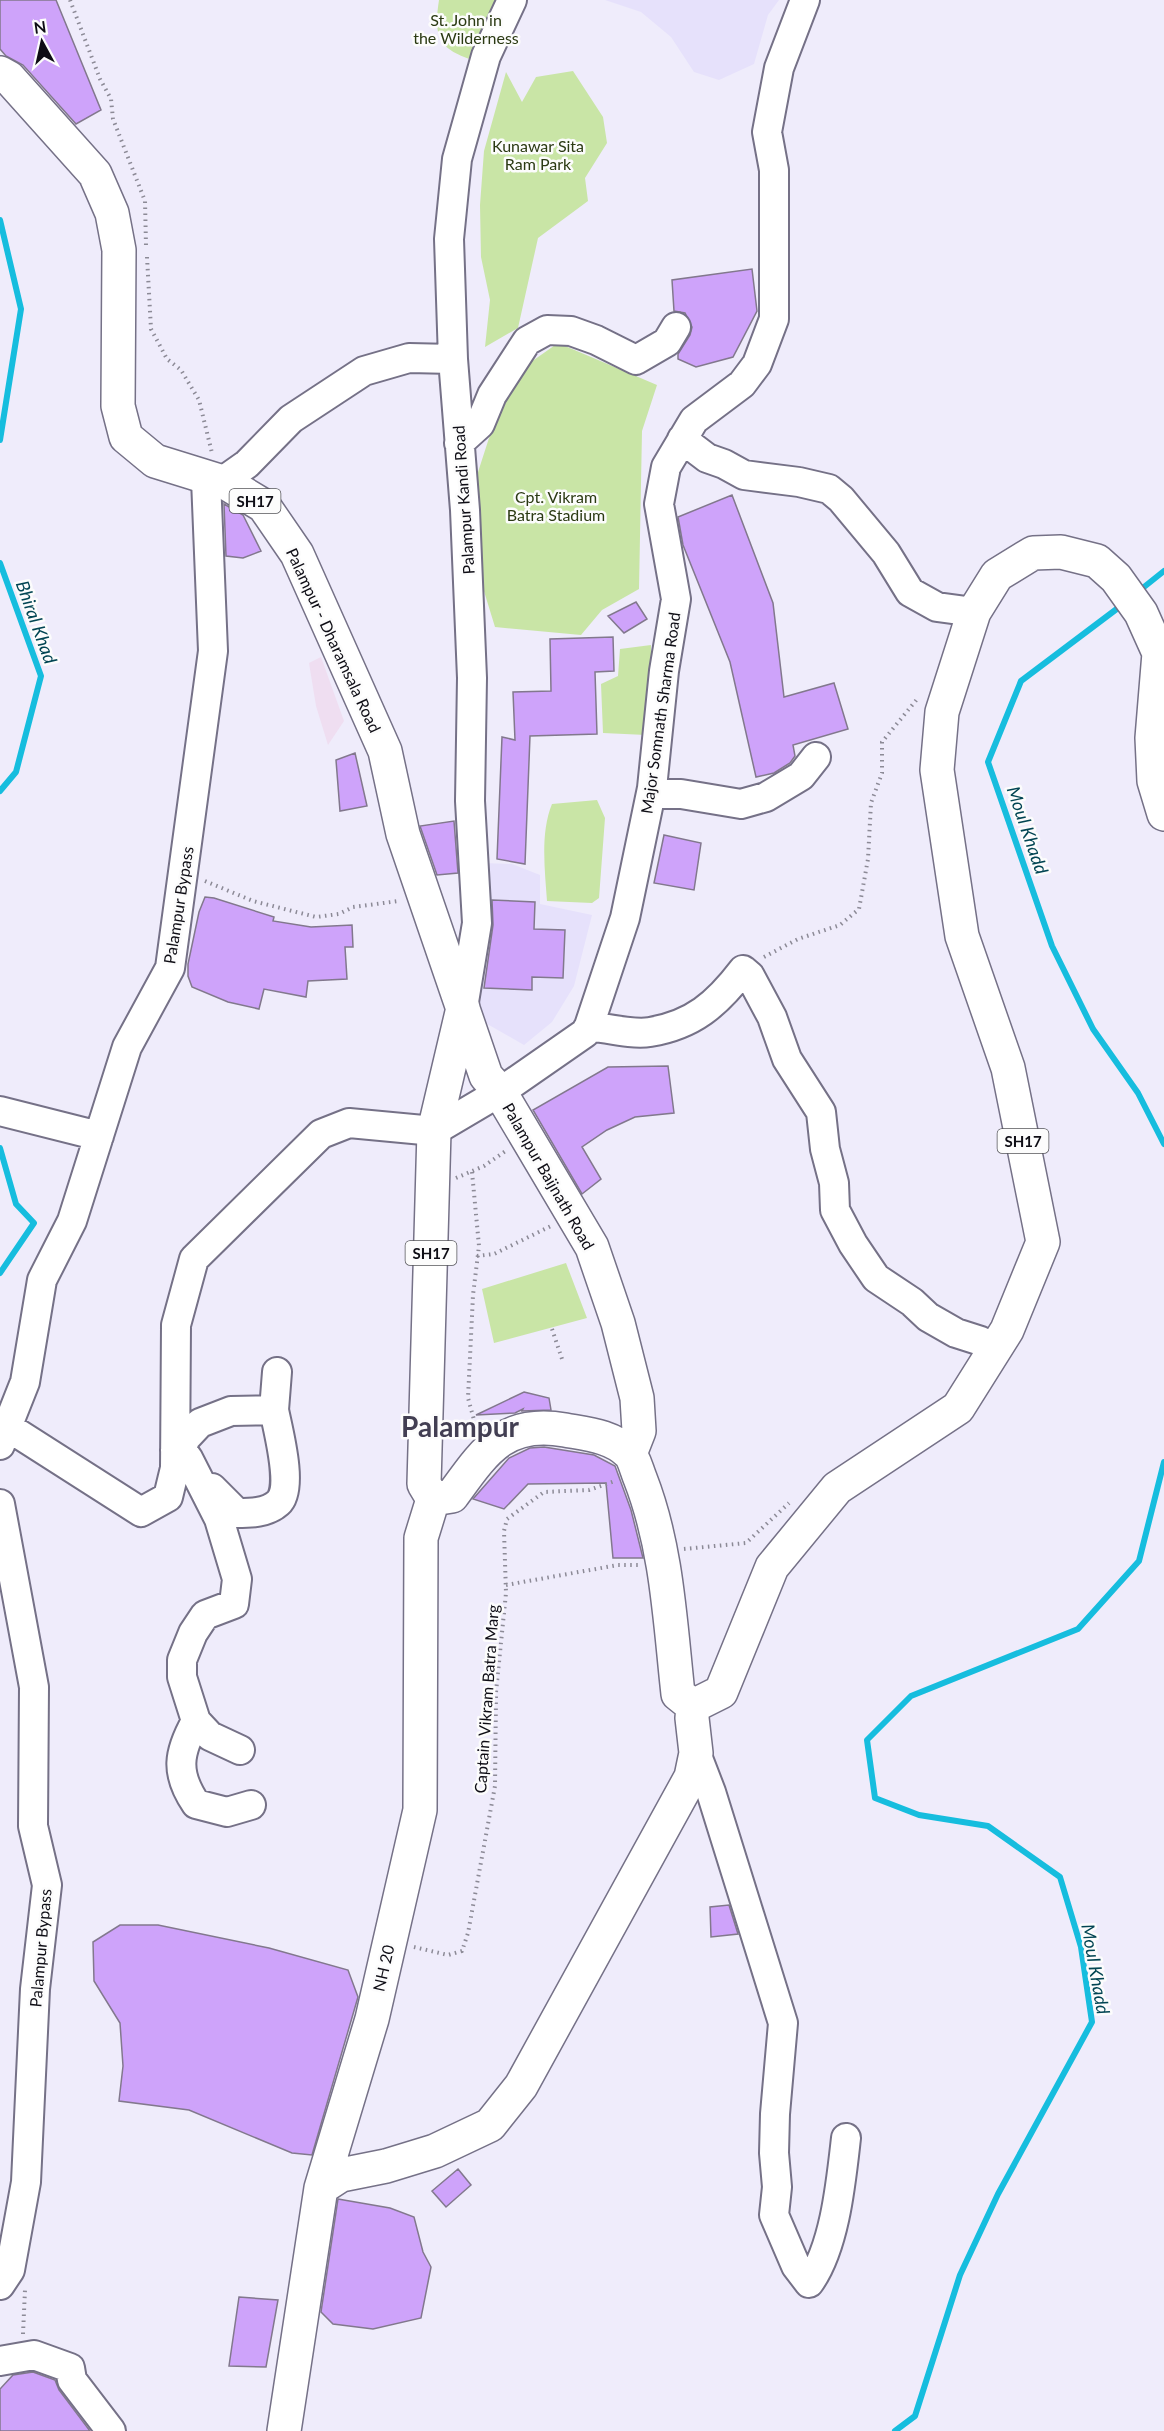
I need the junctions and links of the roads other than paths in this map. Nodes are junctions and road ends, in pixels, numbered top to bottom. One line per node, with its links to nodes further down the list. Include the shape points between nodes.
1 (512, 0): 5 (street, Palampur Kandi Road, via 486,56 457,159 449,239)
2 (806, 0): 6 (street, Major Somnath Sharma Road, via 779,68 767,132 774,170 774,319 757,363 742,384 694,420)
3 (0, 74): 8 (main road, Palampur - Dharamsala Road / SH17, via 9,78 95,174 112,213 119,250 118,405 126,437 155,461)
4 (676, 327): 7 (street, via 667,342 636,360 571,331 547,330 527,341 492,395 480,424)
5 (453, 359): 7 (street, Palampur Kandi Road); 8 (street, via 409,358 364,371 291,419 247,464)
6 (682, 439): 9 (street, via 707,458 744,475 829,489 886,553 910,592 937,607); 11 (street, Major Somnath Sharma Road, via 666,467 659,504 676,598)
7 (459, 443): 13 (street, Palampur Kandi Road, via 472,678 470,801 477,923)
8 (216, 481): 13 (main road, Palampur - Dharamsala Road / SH17, via 264,506 297,554 385,751 402,834); 18 (street, Palampur Bypass, via 213,651 170,968 127,1047)
9 (974, 612): 12 (main road, SH17, via 997,575 1033,553 1061,552 1097,561 1116,578 1141,613 1160,653 1152,738 1154,781); 19 (main road, SH17, via 942,712 937,770 962,936 1008,1068 1043,1242 1007,1329)
10 (816, 757): 11 (street, via 801,776 766,797 741,804 692,795)
11 (651, 794): 14 (street, Major Somnath Sharma Road, via 625,918)
12 (1164, 814)
13 (463, 1008): 15 (main road, Palampur Baijnath Road / SH17, via 486,1076); 17 (main road, SH17)
14 (589, 1026): 15 (street, Major Somnath Sharma Road, via 585,1034); 19 (street, via 649,1032 687,1023 723,995 743,970 772,1017 787,1059 821,1112 835,1210 853,1244 876,1278 927,1317 981,1341)
15 (500, 1092): 17 (street, Major Somnath Sharma Road); 24 (main road, Palampur Baijnath Road / SH17, via 592,1247 618,1323 637,1398 639,1431)
16 (12, 1113): 18 (street)
17 (434, 1131): 23 (street, via 349,1123 321,1134 194,1259 176,1325); 26 (main road, SH17, via 424,1484)
18 (99, 1136): 22 (street, Palampur Bypass, via 72,1221 42,1280 25,1382)
19 (991, 1354): 28 (main road, SH17, via 958,1408 837,1488 772,1567 721,1692)
20 (277, 1372): 21 (street)
21 (274, 1410): 23 (street, via 231,1410 200,1423); 25 (street, via 285,1490 279,1503 260,1512 237,1513 216,1490)
22 (3, 1431): 23 (street, via 141,1512 168,1497)
23 (178, 1452): 25 (street, via 188,1458)
24 (625, 1467): 26 (main road, via 606,1438 548,1427 518,1431 485,1449 452,1496); 28 (main road, via 645,1491 663,1558 678,1694)
25 (201, 1484): 29 (street, via 219,1519 237,1579 234,1604 205,1615 182,1660 182,1677)
26 (433, 1499): 34 (main road, NH 20, via 421,1538 420,1809 372,2019)
27 (0, 1504): 35 (street, Palampur Bypass, via 34,1687 33,1826 47,1886 35,1989 26,2182 10,2270)
28 (693, 1706): 31 (main road)
29 (196, 1721): 30 (street, via 210,1736); 32 (street, via 183,1750 180,1776 188,1792 196,1804 208,1809 227,1812)
30 (240, 1750)
31 (696, 1753): 33 (street, via 783,2023 774,2215 796,2266 809,2283 821,2266); 34 (main road, via 682,1797 543,2048 489,2125 435,2151 341,2175)
32 (251, 1805)
33 (846, 2138)
34 (321, 2188): 38 (main road, NH 20)
35 (0, 2285)
36 (0, 2361): 37 (street, via 34,2355 70,2368 72,2379)
37 (111, 2431)
38 (284, 2431)

